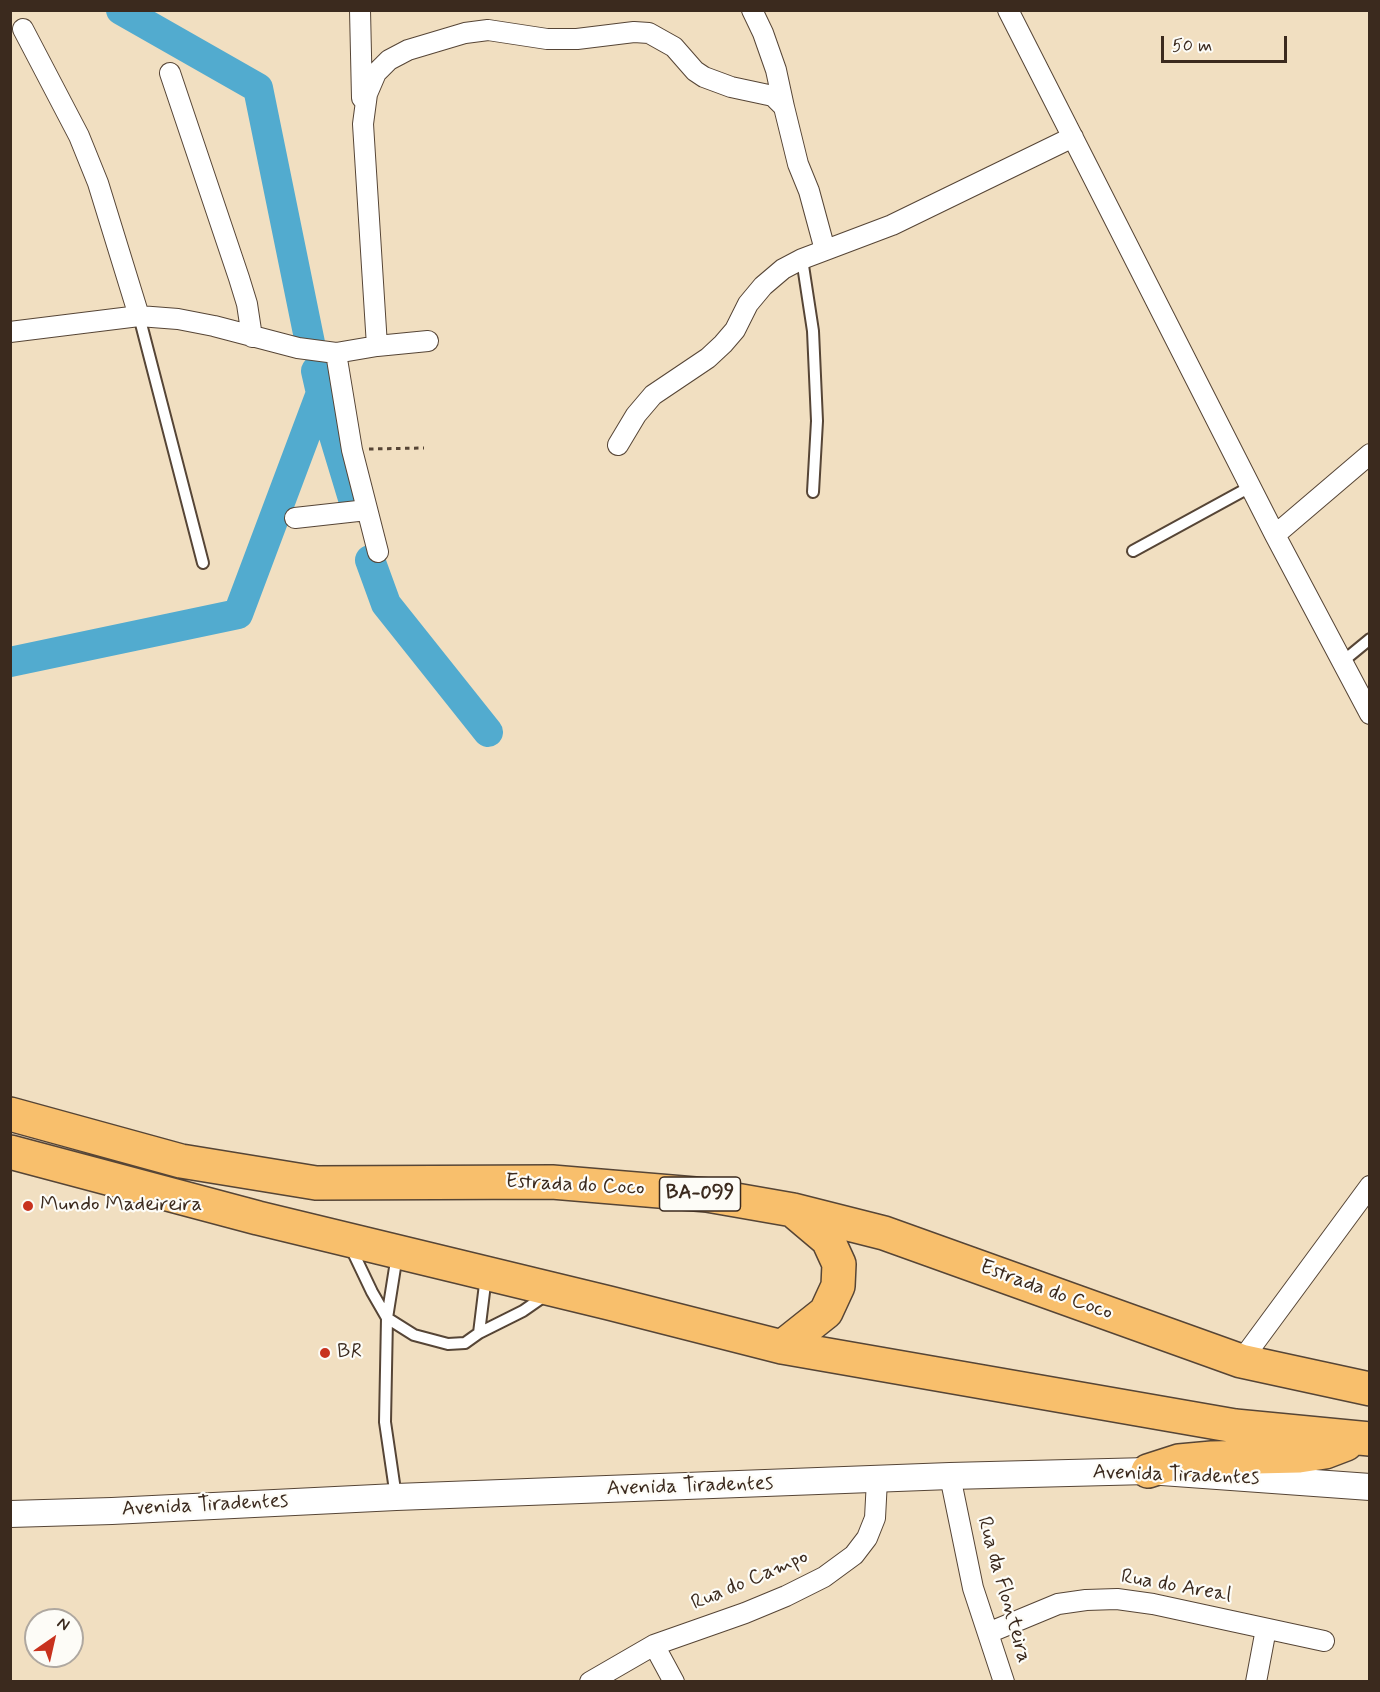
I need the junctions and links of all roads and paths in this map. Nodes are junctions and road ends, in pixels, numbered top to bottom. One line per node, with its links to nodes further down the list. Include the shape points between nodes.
1 (360, 10): 7 (street)
2 (752, 10): 6 (street, via 776,70)
3 (1008, 10): 8 (street)
4 (23, 30): 11 (street, via 79,136 98,183)
5 (170, 73): 13 (street, via 240,278)
6 (784, 107): 7 (street, via 773,96 704,77 674,47 649,33 547,39 488,30 419,46 389,60 376,73 366,94); 9 (street)
7 (363, 123): 15 (street)
8 (1072, 137): 9 (street, via 892,225); 21 (street)
9 (825, 250): 10 (street)
10 (802, 259): 17 (street, via 783,268 763,286 723,345 653,394); 22 (lane, via 813,331 817,421)
11 (139, 316): 12 (street); 13 (street, via 178,319); 28 (lane)
12 (10, 332)
13 (252, 337): 16 (street)
14 (428, 341): 15 (street)
15 (377, 346): 16 (street)
16 (336, 353): 19 (street)
17 (618, 445)
18 (424, 448): 19 (path)
19 (352, 450): 23 (street)
20 (1370, 454): 25 (street)
21 (1251, 487): 25 (street); 26 (lane)
22 (813, 492)
23 (368, 510): 24 (street); 27 (street)
24 (295, 518)
25 (1275, 535): 30 (street)
26 (1133, 551)
27 (378, 552)
28 (203, 563)
29 (1370, 639): 30 (lane)
30 (1342, 662): 31 (street)
31 (1370, 714)
32 (10, 1114): 35 (highway, Estrada do Coco / BA-099, via 182,1161 316,1183 552,1182 707,1195)
33 (10, 1152): 36 (highway)
34 (1370, 1186): 43 (street)
35 (793, 1210): 42 (highway, via 828,1240 839,1264 838,1286 826,1312); 43 (highway, Estrada do Coco / BA-099, via 884,1233)
36 (348, 1239): 37 (highway); 40 (lane)
37 (397, 1251): 38 (highway); 40 (lane)
38 (486, 1273): 39 (highway); 41 (lane)
39 (554, 1289): 41 (lane, via 523,1311); 42 (highway)
40 (387, 1318): 41 (lane, via 414,1335 448,1344 465,1343); 50 (lane, via 385,1422)
41 (478, 1333)
42 (782, 1347): 45 (highway, via 1235,1426)
43 (1241, 1360): 44 (highway, Estrada do Coco / BA-099)
44 (1370, 1389)
45 (1366, 1438): 46 (highway, via 1299,1456 1179,1461)
46 (1148, 1471): 47 (street, Avenida Tiradentes); 49 (street, Avenida Tiradentes)
47 (950, 1476): 48 (street, Avenida Tiradentes); 53 (street, Rua da Flonteira, via 973,1588)
48 (877, 1480): 50 (street, Avenida Tiradentes); 55 (street, Rua do Campo, via 875,1518 854,1555 786,1596)
49 (1370, 1487)
50 (396, 1497): 51 (street, Avenida Tiradentes)
51 (10, 1514)
52 (1266, 1629): 53 (street, Rua do Areal, via 1117,1599 1058,1604); 54 (street, Rua do Areal); 59 (street)
53 (988, 1633): 58 (street, Rua da Flonteira)
54 (1324, 1641)
55 (654, 1645): 56 (street, Rua do Campo); 57 (street)
56 (590, 1682)
57 (674, 1682)
58 (1004, 1682)
59 (1256, 1682)

